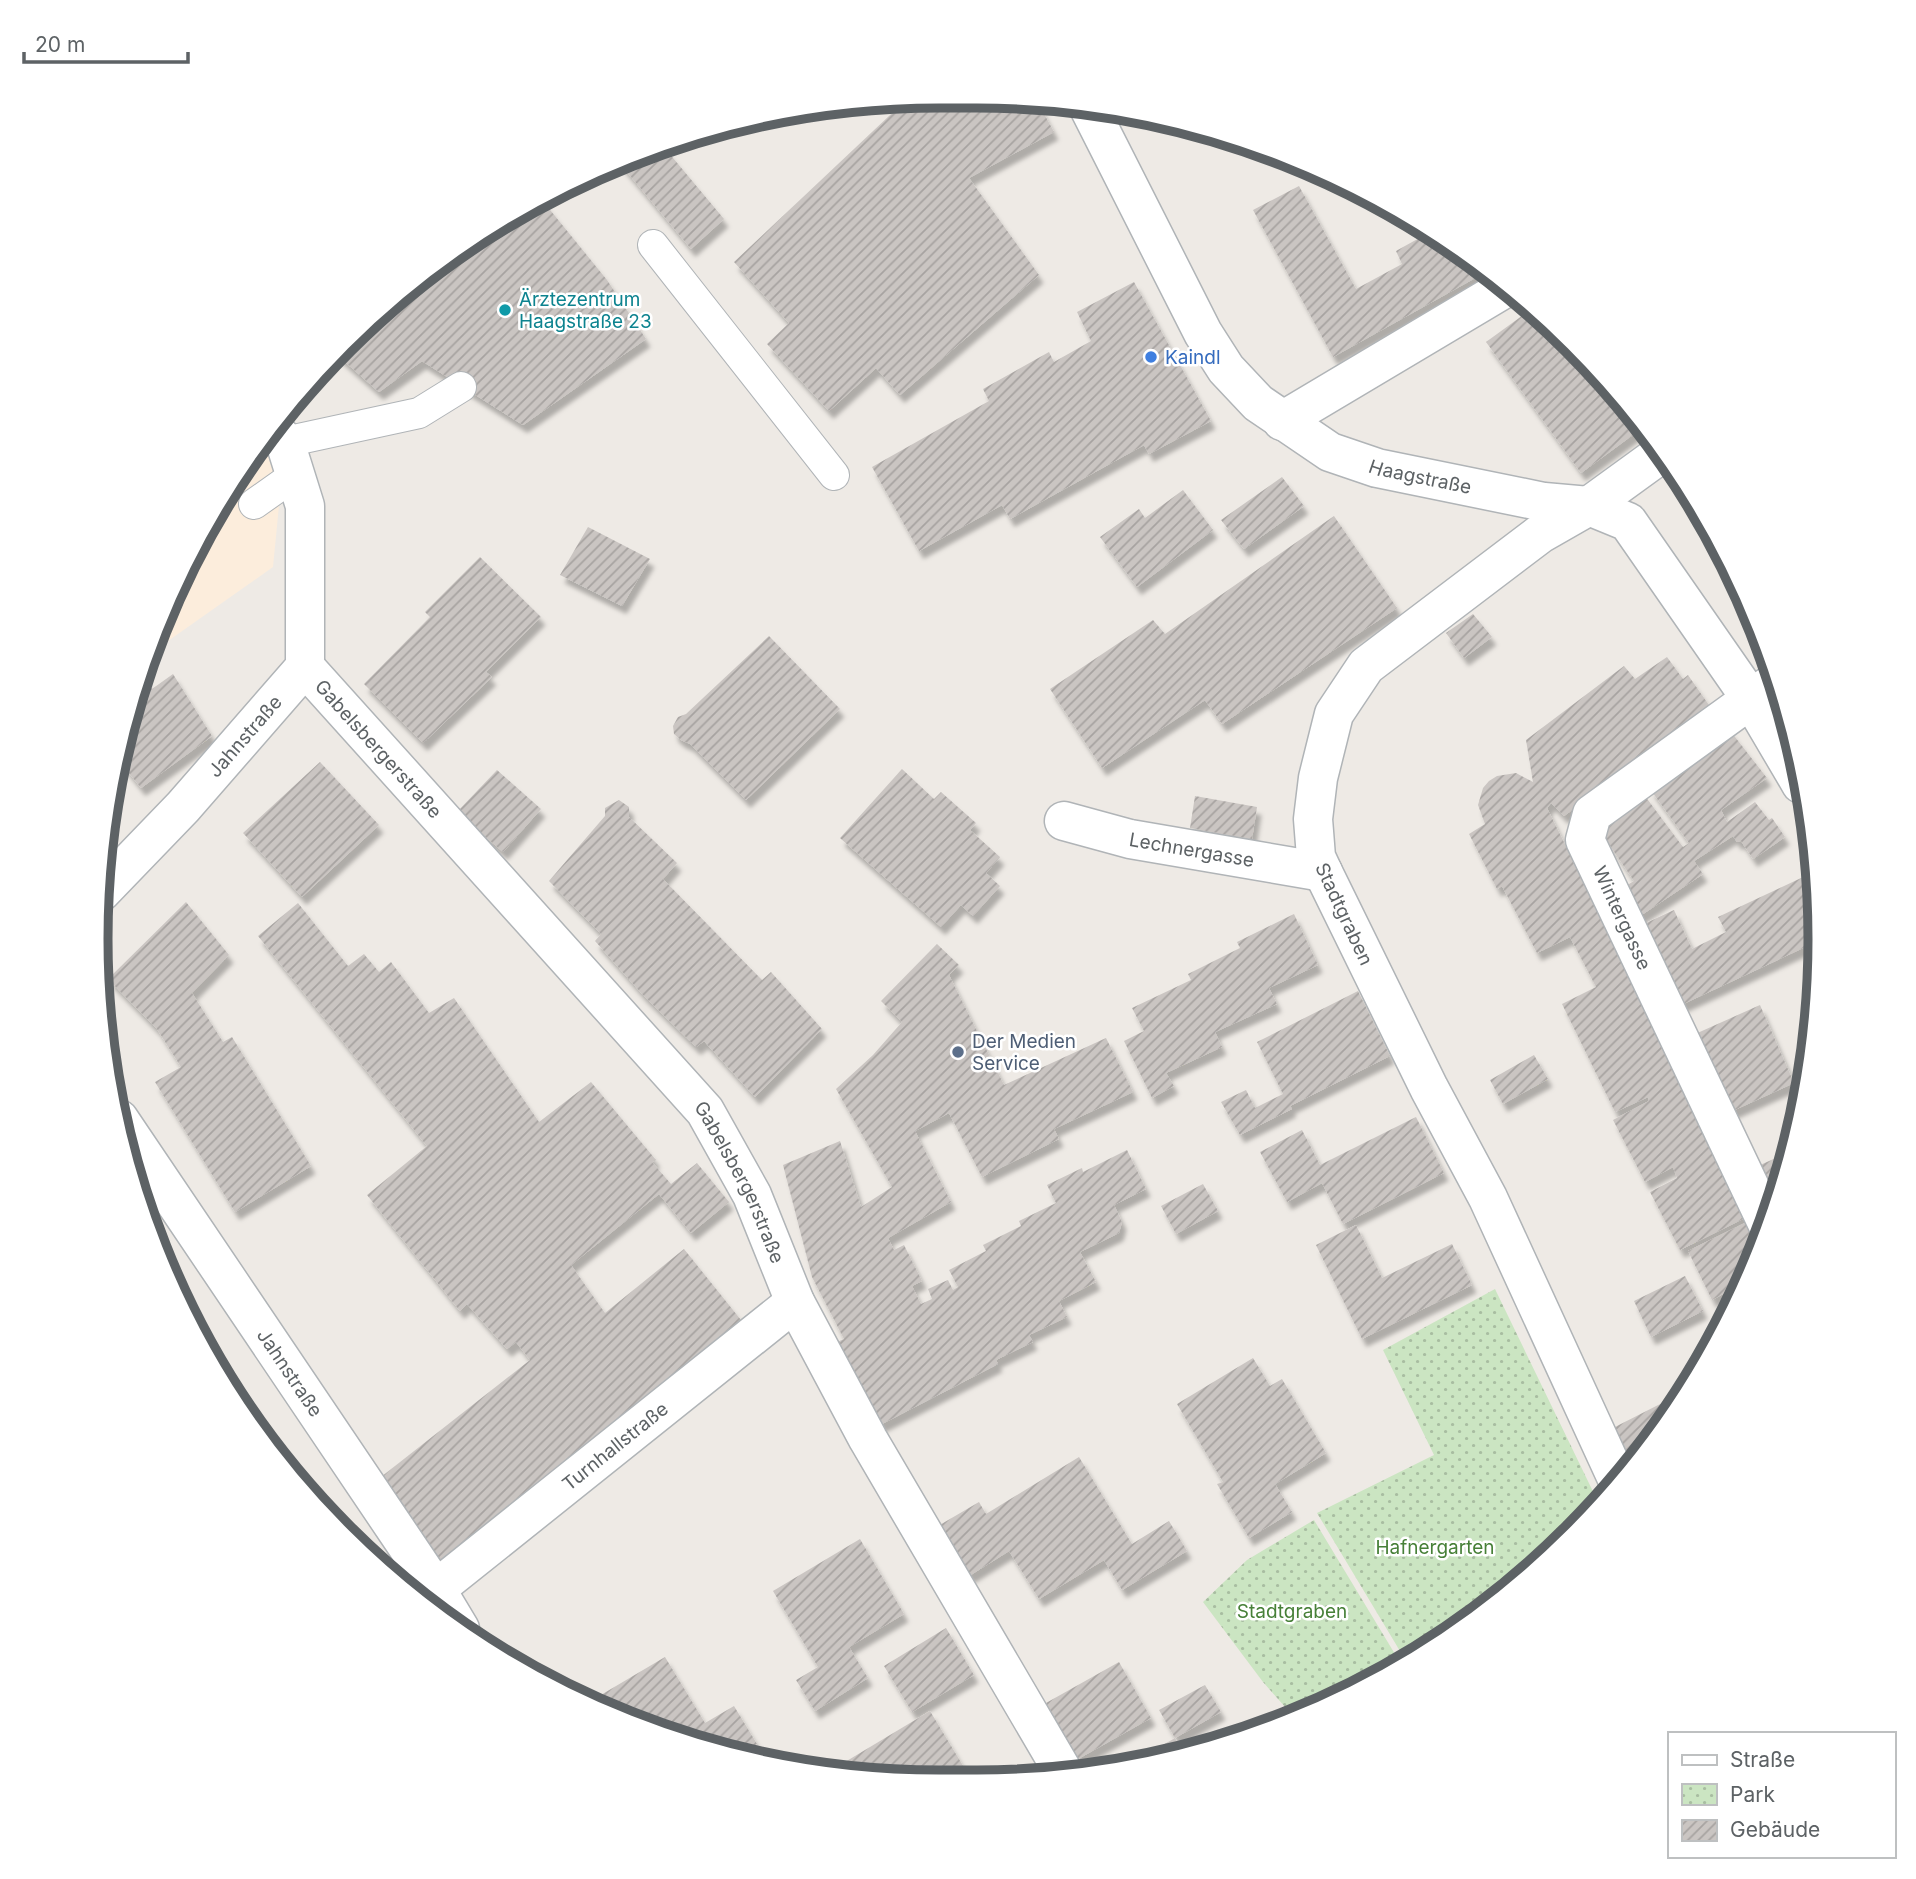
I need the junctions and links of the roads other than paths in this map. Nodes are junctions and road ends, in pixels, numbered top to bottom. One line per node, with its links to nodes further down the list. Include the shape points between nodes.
1 (1094, 117): 5 (street, Haagstraße, via 1203,333 1226,369)
2 (653, 245): 8 (lane)
3 (1498, 293): 5 (street)
4 (461, 387): 6 (lane, via 419,413)
5 (1282, 421): 10 (street, Haagstraße, via 1330,452 1377,468 1544,502)
6 (285, 449): 9 (lane); 11 (street, via 305,506)
7 (1654, 459): 10 (street, Stadtgraben)
8 (834, 475)
9 (254, 504)
10 (1589, 506): 12 (street, Haagstraße, via 1628,522); 15 (street, Stadtgraben, via 1540,534 1366,666 1334,714 1318,778 1313,819 1316,857)
11 (305, 667): 16 (street, Jahnstraße); 19 (street, Gabelsbergerstraße, via 705,1111 752,1195)
12 (1763, 690): 13 (street, Haagstraße); 18 (street, Wintergasse, via 1592,814 1584,840)
13 (1782, 738)
14 (1063, 821): 15 (street, Lechnergasse, via 1130,839)
15 (1323, 872): 20 (street, Stadtgraben, via 1488,1198)
16 (110, 883)
17 (134, 1143): 21 (street, Jahnstraße)
18 (1762, 1210)
19 (795, 1302): 21 (street, Turnhallstraße); 23 (street, Gabelsbergerstraße)
20 (1614, 1472)
21 (436, 1589): 22 (street, Jahnstraße)
22 (448, 1609)
23 (1055, 1766)

